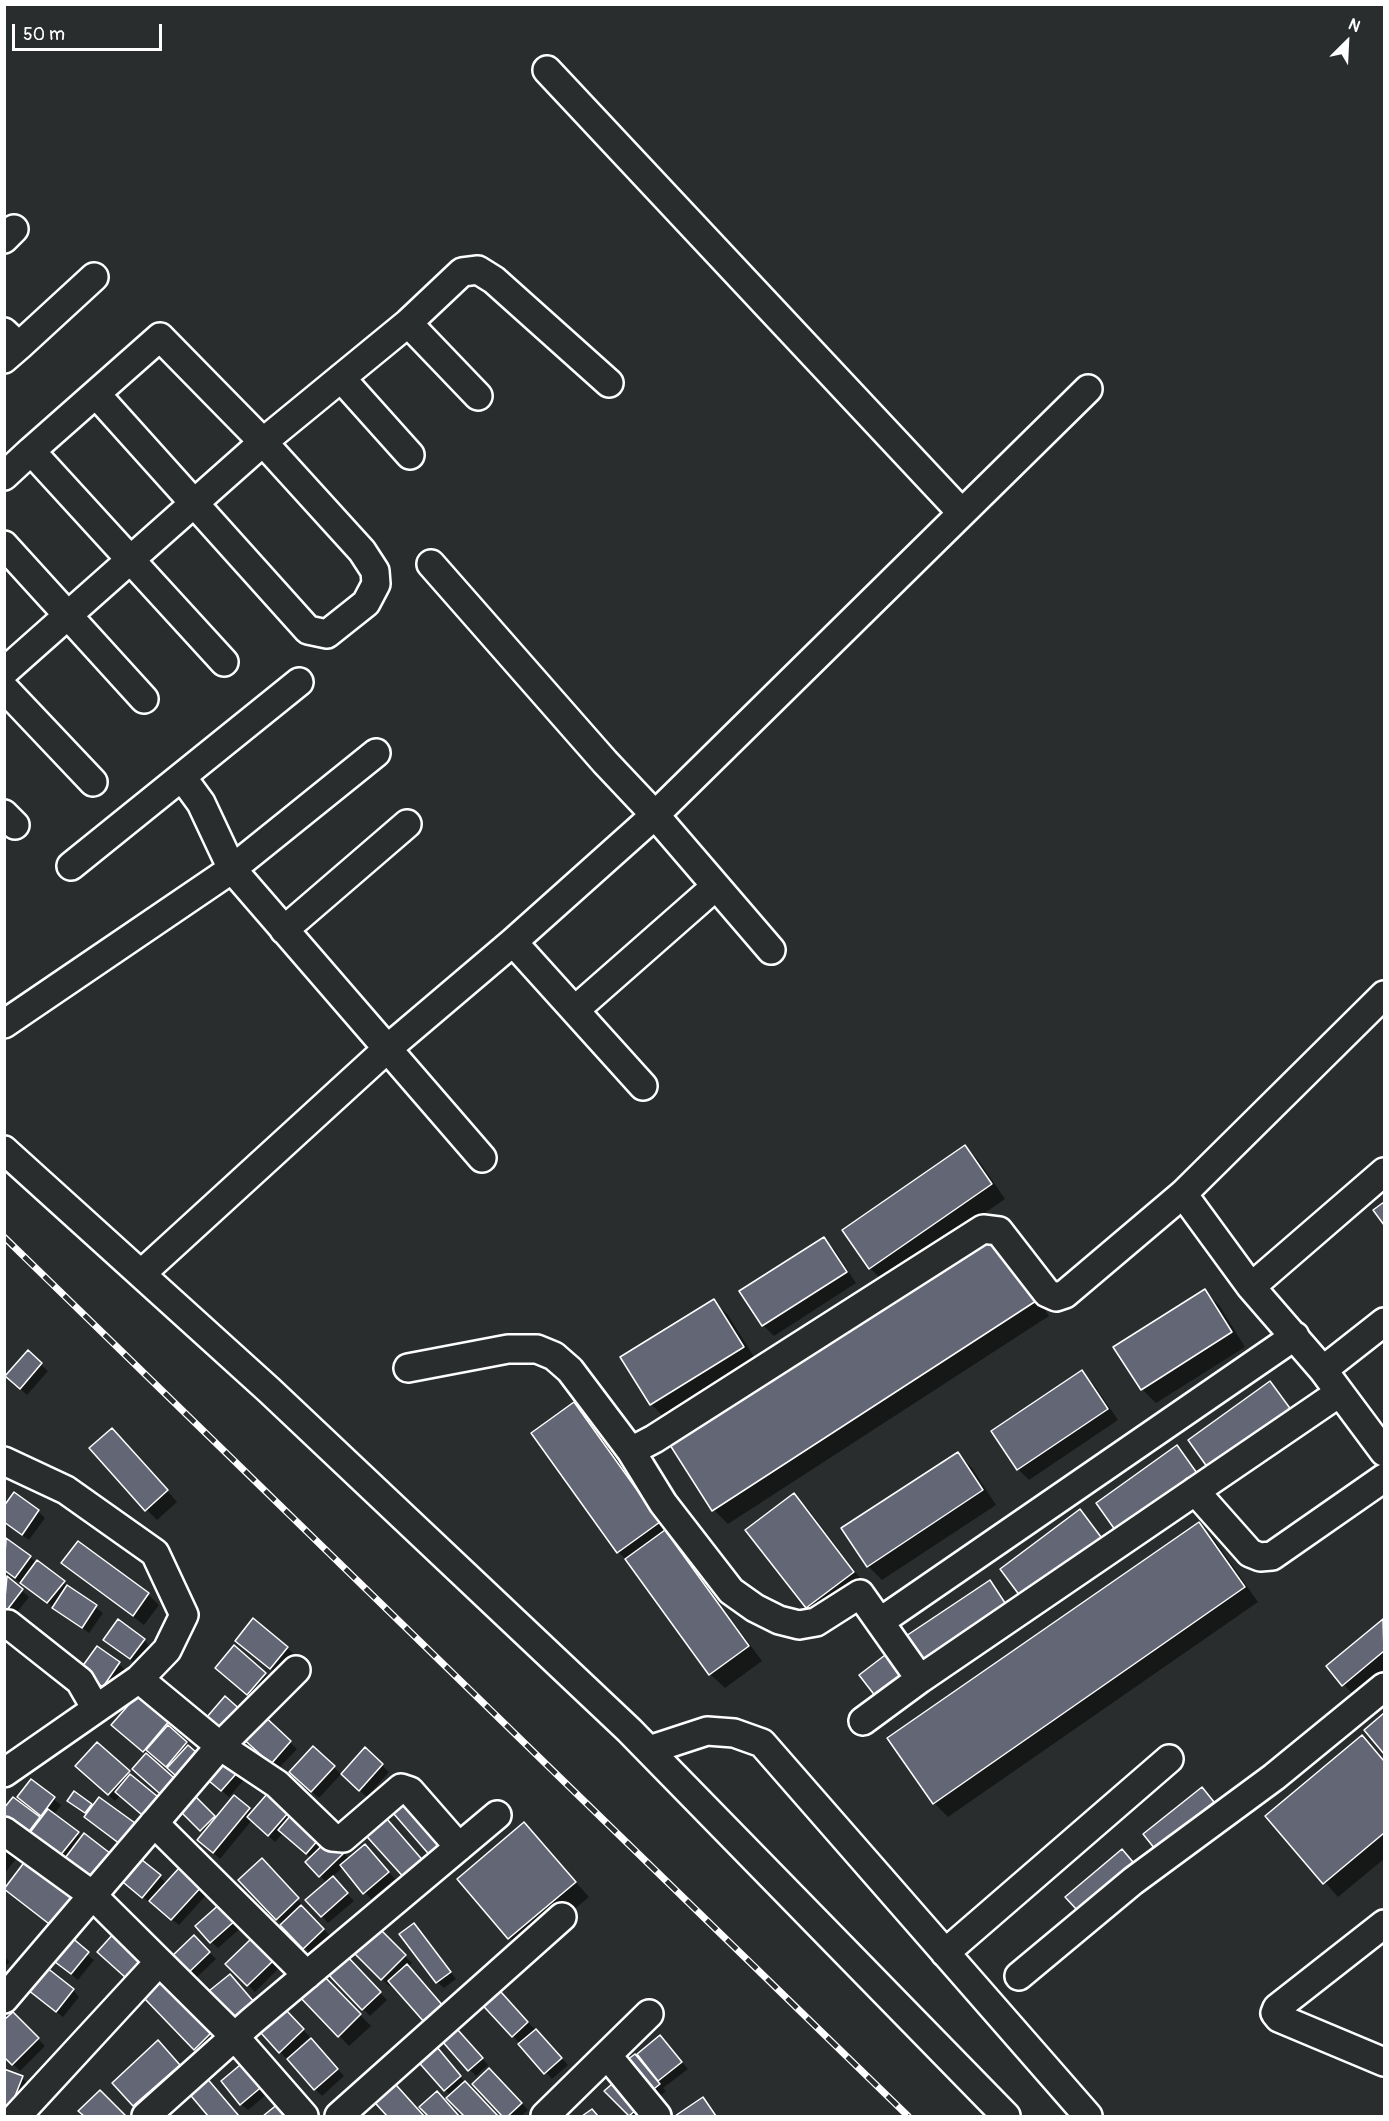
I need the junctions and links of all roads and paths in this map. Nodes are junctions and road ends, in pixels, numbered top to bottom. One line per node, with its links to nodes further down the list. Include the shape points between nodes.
1 (547, 70): 15 (street)
2 (94, 277): 4 (street)
3 (408, 323): 5 (street); 6 (street, via 462,272 478,270); 9 (street)
4 (9, 346)
5 (341, 378): 10 (street); 12 (street)
6 (609, 383)
7 (1088, 389): 15 (street)
8 (96, 394): 10 (street, via 160,337); 11 (street); 14 (street)
9 (478, 396)
10 (262, 442): 14 (street); 14 (street, via 362,551 375,571 376,584 366,603 327,633 308,630)
11 (32, 451): 13 (street); 17 (street)
12 (410, 455)
13 (4, 476)
14 (194, 502): 17 (street)
15 (962, 513): 28 (street)
16 (4, 545): 19 (street)
17 (130, 558): 19 (street); 20 (street)
18 (431, 564): 28 (street)
19 (66, 616): 21 (street); 24 (street)
20 (224, 662)
21 (4, 672)
22 (299, 682): 26 (street)
23 (4, 688): 27 (street)
24 (144, 699)
25 (376, 753): 31 (street)
26 (182, 777): 30 (street); 31 (street, via 201,803)
27 (93, 782)
28 (655, 814): 32 (street); 34 (street)
29 (407, 824): 33 (street)
30 (71, 866)
31 (232, 869): 33 (street); 38 (street)
32 (716, 886): 35 (street); 37 (street)
33 (284, 930): 39 (street)
34 (513, 942): 37 (street); 39 (street)
35 (771, 950)
36 (1384, 995): 44 (street)
37 (575, 1010): 40 (street)
38 (4, 1024)
39 (387, 1049): 42 (street); 45 (street)
40 (643, 1086)
41 (4, 1150): 45 (street)
42 (482, 1158)
43 (1384, 1172): 46 (street)
44 (1183, 1194): 46 (street); 52 (street, via 1065,1294 1056,1297 1047,1293 999,1232 983,1229)
45 (141, 1274): 66 (street, via 278,1398)
46 (1251, 1287): 48 (street)
47 (1384, 1322): 50 (street)
48 (1295, 1336): 50 (street); 57 (street)
49 (408, 1368): 52 (street, via 508,1349 537,1349 554,1356 570,1370)
50 (1323, 1370): 51 (street)
51 (1339, 1393): 53 (street); 56 (street)
52 (631, 1451): 57 (street, via 663,1503 731,1591 755,1608 799,1625 816,1622 860,1594)
53 (1384, 1452)
54 (4, 1461): 60 (street, via 66,1490 155,1553 184,1615 167,1650)
55 (1384, 1478): 56 (street, via 1272,1556 1260,1557 1250,1553)
56 (1196, 1491): 61 (street)
57 (880, 1621): 61 (street)
58 (8, 1624): 63 (street, via 80,1681)
59 (296, 1670): 65 (street)
60 (139, 1679): 63 (street); 65 (street)
61 (920, 1679): 64 (street)
62 (1384, 1687): 79 (street, via 1274,1777 1133,1881)
63 (95, 1707): 68 (street)
64 (863, 1721)
65 (220, 1746): 70 (street); 72 (street, via 277,1784 332,1837 343,1838 401,1788 410,1791)
66 (649, 1750): 76 (street, via 707,1731 734,1733 762,1743); 91 (street)
67 (1169, 1760): 76 (street)
68 (4, 1773)
69 (497, 1815): 72 (street)
70 (154, 1823): 73 (street); 78 (street)
71 (4, 1831): 73 (street)
72 (459, 1847): 78 (street)
73 (91, 1894): 77 (street); 80 (street)
74 (562, 1917): 88 (street)
75 (1384, 1924): 84 (street, via 1275,2013)
76 (945, 1953): 92 (street)
77 (159, 1962): 82 (street); 85 (street)
78 (307, 1975): 82 (street)
79 (1019, 1976)
80 (4, 1999)
81 (649, 2014): 83 (street)
82 (235, 2037): 86 (street); 87 (street)
83 (607, 2055): 89 (street); 90 (street)
84 (1384, 2062)
85 (17, 2116)
86 (146, 2116)
87 (303, 2116)
88 (339, 2116)
89 (545, 2116)
90 (657, 2116)
91 (1006, 2116)
92 (1088, 2116)

